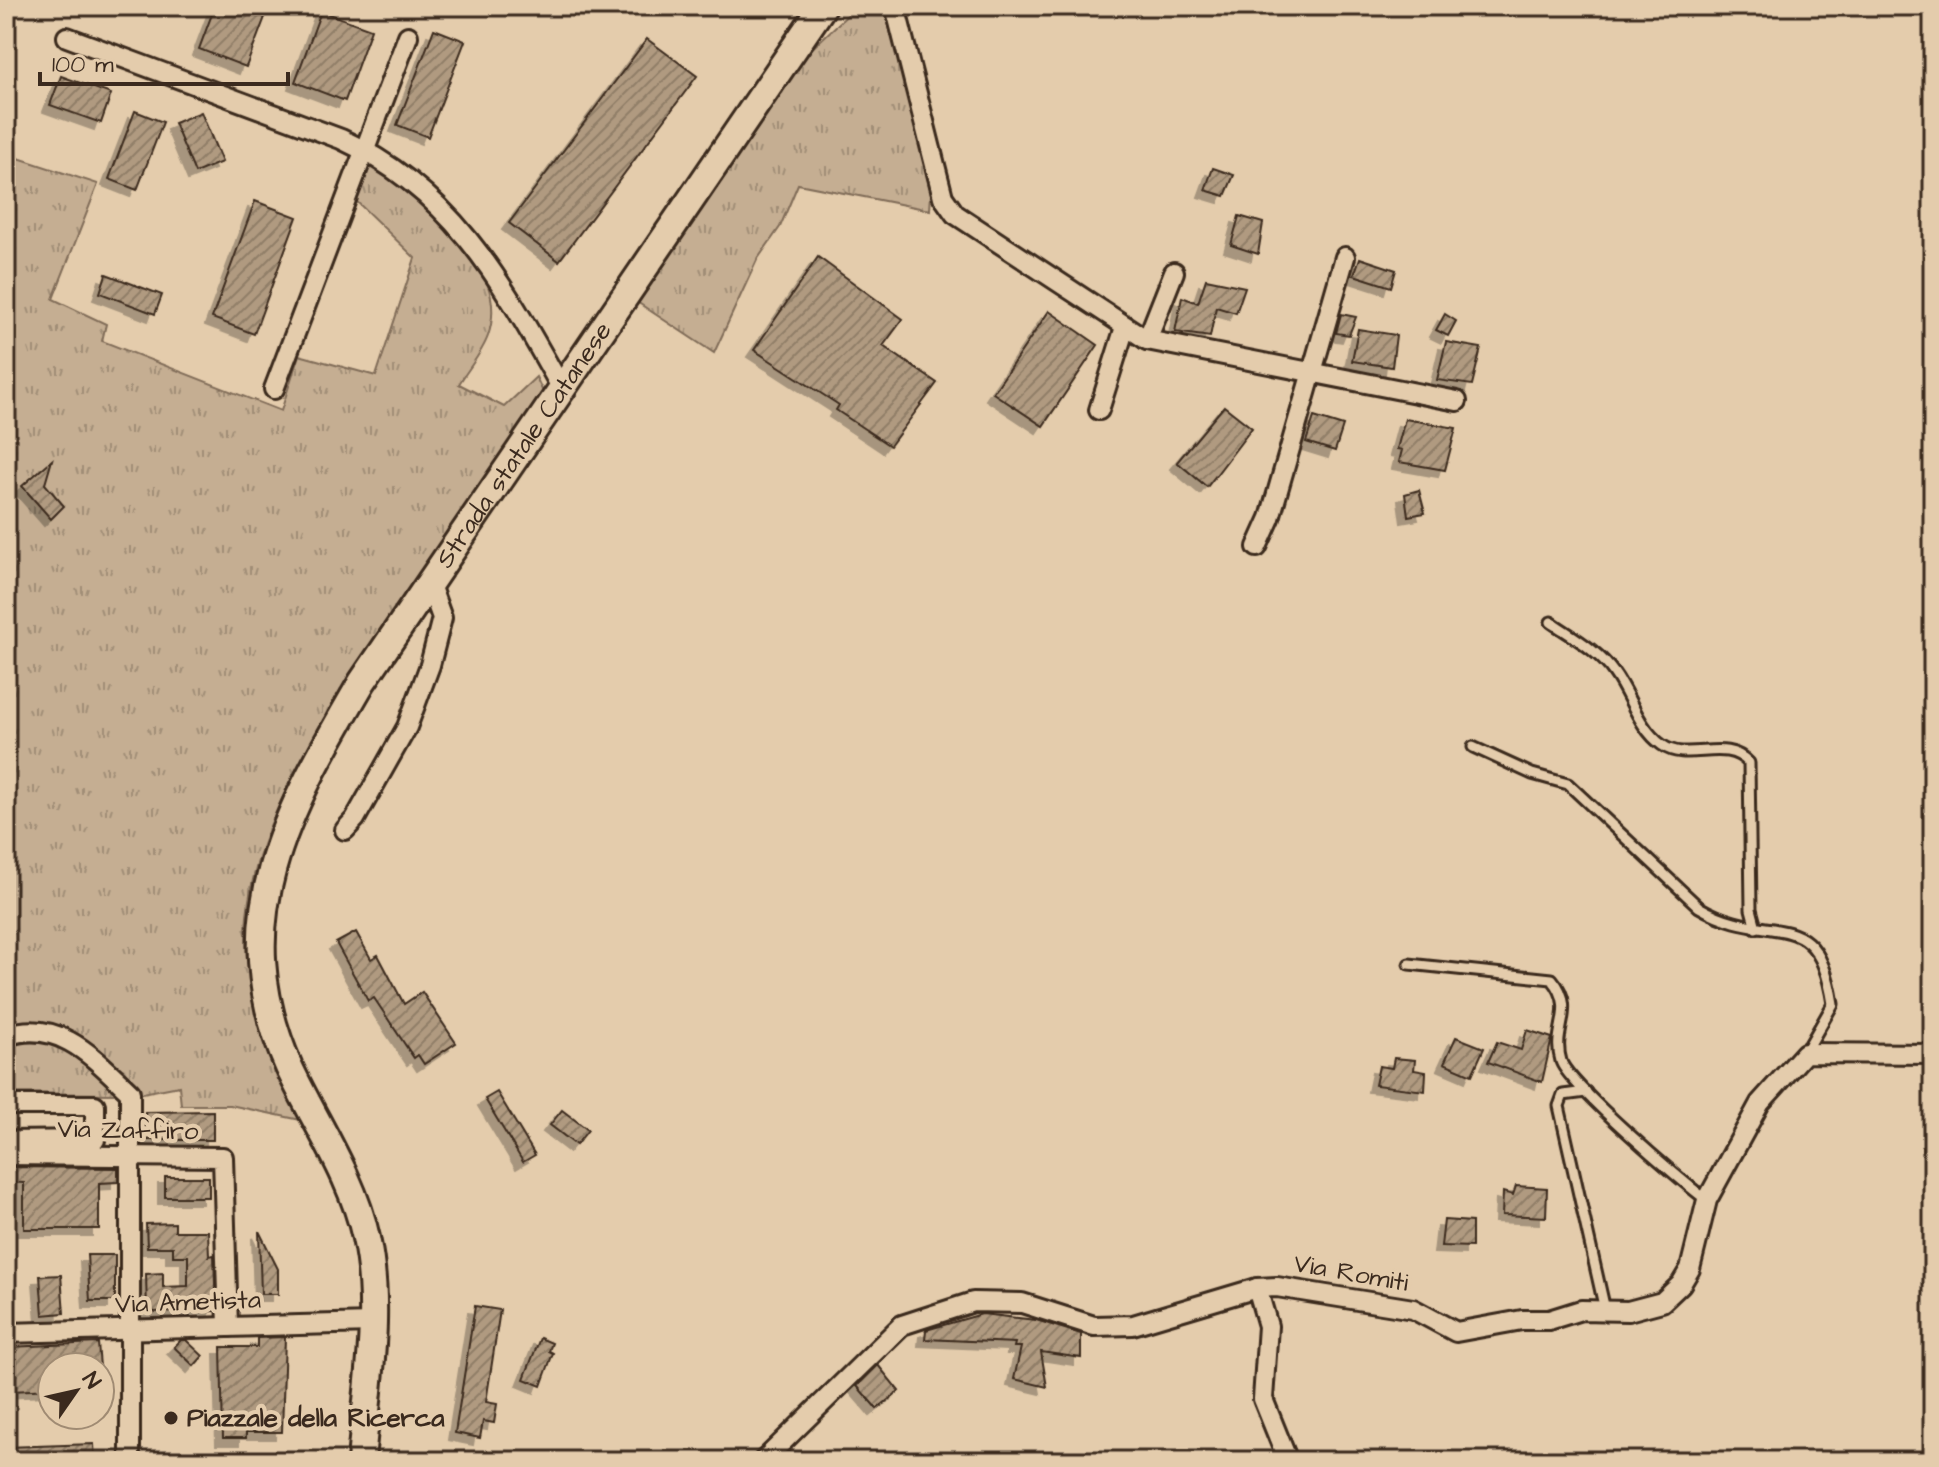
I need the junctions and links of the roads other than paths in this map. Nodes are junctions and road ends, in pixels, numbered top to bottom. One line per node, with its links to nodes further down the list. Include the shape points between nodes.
1 (823, 6): 11 (main road, Strada statale Catanese)
2 (895, 6): 8 (street, via 947,205)
3 (408, 36): 5 (street)
4 (67, 37): 5 (street)
5 (364, 149): 11 (street, via 405,176 471,241 496,272); 12 (street)
6 (1345, 257): 10 (street)
7 (1174, 272): 9 (street)
8 (1125, 327): 9 (street); 14 (street)
9 (1147, 340): 10 (street)
10 (1311, 374): 13 (street); 15 (street)
11 (561, 387): 16 (main road, Strada statale Catanese)
12 (274, 389)
13 (1457, 401)
14 (1099, 410)
15 (1257, 547)
16 (429, 582): 19 (street, via 442,618 430,665 407,727); 33 (main road, Strada statale Catanese, via 309,772 279,839 264,901 261,966 266,998 289,1066 358,1210 371,1268)
17 (1551, 622): 20 (lane, via 1612,669 1646,728 1664,747 1729,750 1749,763 1751,909)
18 (1473, 747): 20 (lane, via 1568,784 1699,907 1735,925)
19 (345, 830)
20 (1756, 928): 23 (lane, via 1793,933 1819,951 1833,1004)
21 (1409, 964): 25 (lane, via 1552,979 1565,999 1560,1058)
22 (6, 1036): 29 (street, via 44,1032 69,1039 130,1092)
23 (1805, 1053): 24 (street); 30 (street, Via Romiti, via 1760,1103)
24 (1933, 1054)
25 (1586, 1092): 30 (lane); 32 (lane, via 1563,1095 1559,1106)
26 (6, 1105): 27 (street, via 95,1105 95,1140)
27 (6, 1141)
28 (6, 1155): 29 (street, Via Zaffiro)
29 (130, 1156): 34 (street, Via Zaffiro, via 223,1157); 35 (street)
30 (1707, 1200): 32 (street, Via Romiti, via 1698,1247 1681,1284 1662,1302 1628,1311)
31 (1257, 1288): 32 (street, Via Romiti, via 1413,1309 1456,1332); 39 (street, Via Romiti, via 1115,1327 1094,1326 1022,1303 973,1302 902,1325); 40 (street, via 1268,1326 1263,1399)
32 (1605, 1310)
33 (372, 1323): 34 (street, Via Ametista); 38 (main road, Strada statale Catanese)
34 (228, 1327): 35 (street, Via Ametista)
35 (130, 1330): 36 (street, Via Ametista); 37 (street)
36 (6, 1333)
37 (130, 1461)
38 (361, 1461)
39 (763, 1461)
40 (1288, 1461)

